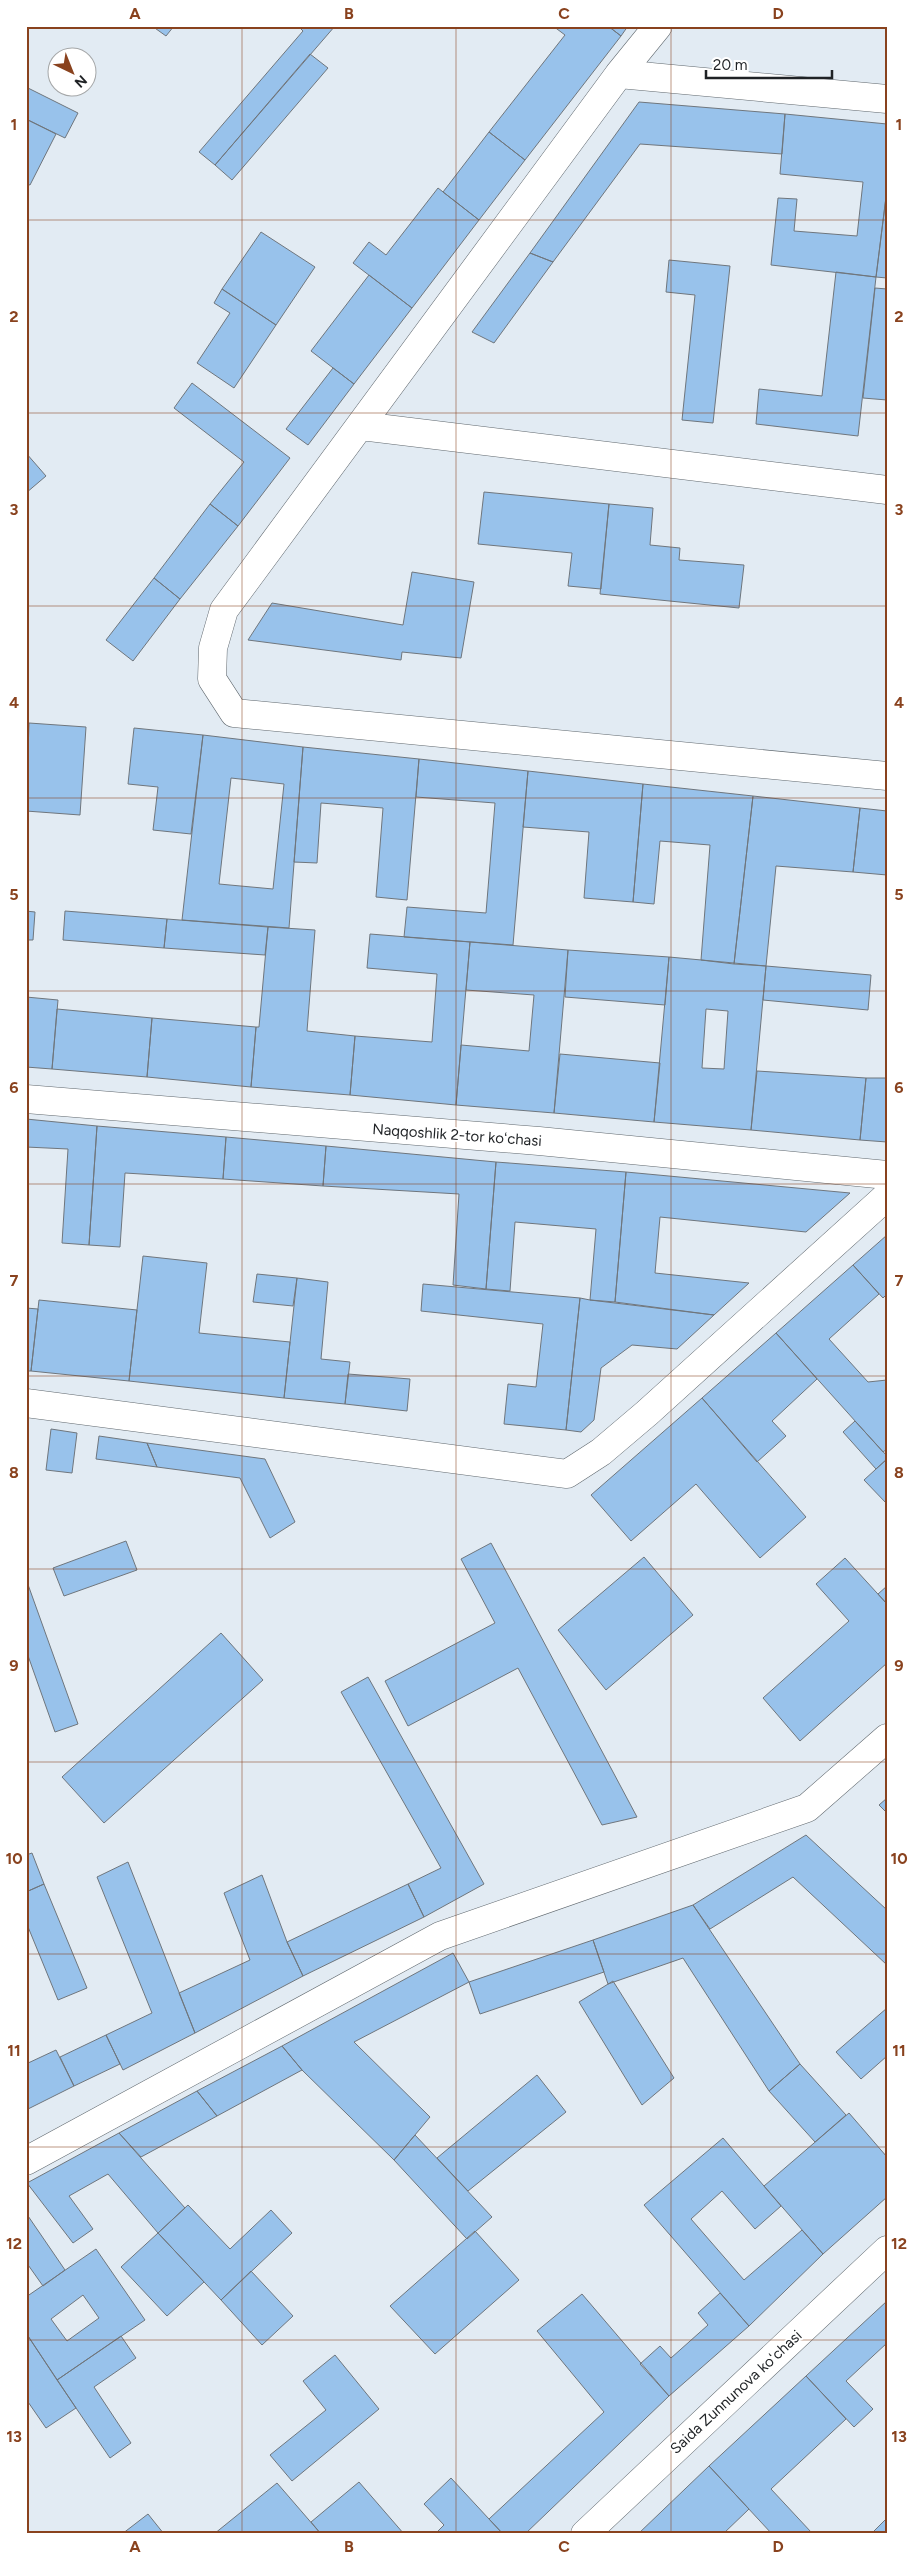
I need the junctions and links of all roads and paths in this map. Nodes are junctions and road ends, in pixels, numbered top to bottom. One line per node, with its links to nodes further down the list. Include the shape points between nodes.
1 (658, 26): 2 (street)
2 (619, 74): 3 (street); 4 (street)
3 (887, 99)
4 (361, 426): 5 (street); 6 (street, via 224,610 213,648 212,679 234,713)
5 (887, 490)
6 (887, 776)
7 (26, 1100): 8 (street, Naqqoshlik 2-tor koʻchasi, via 539,1141)
8 (887, 1176)
9 (887, 1196): 10 (street, via 646,1413 601,1452 567,1474)
10 (26, 1403)
11 (887, 1738): 12 (street, via 808,1808 440,1936)
12 (26, 2162)
13 (887, 2250): 14 (street, Saida Zunnunova koʻchasi)
14 (585, 2534)

